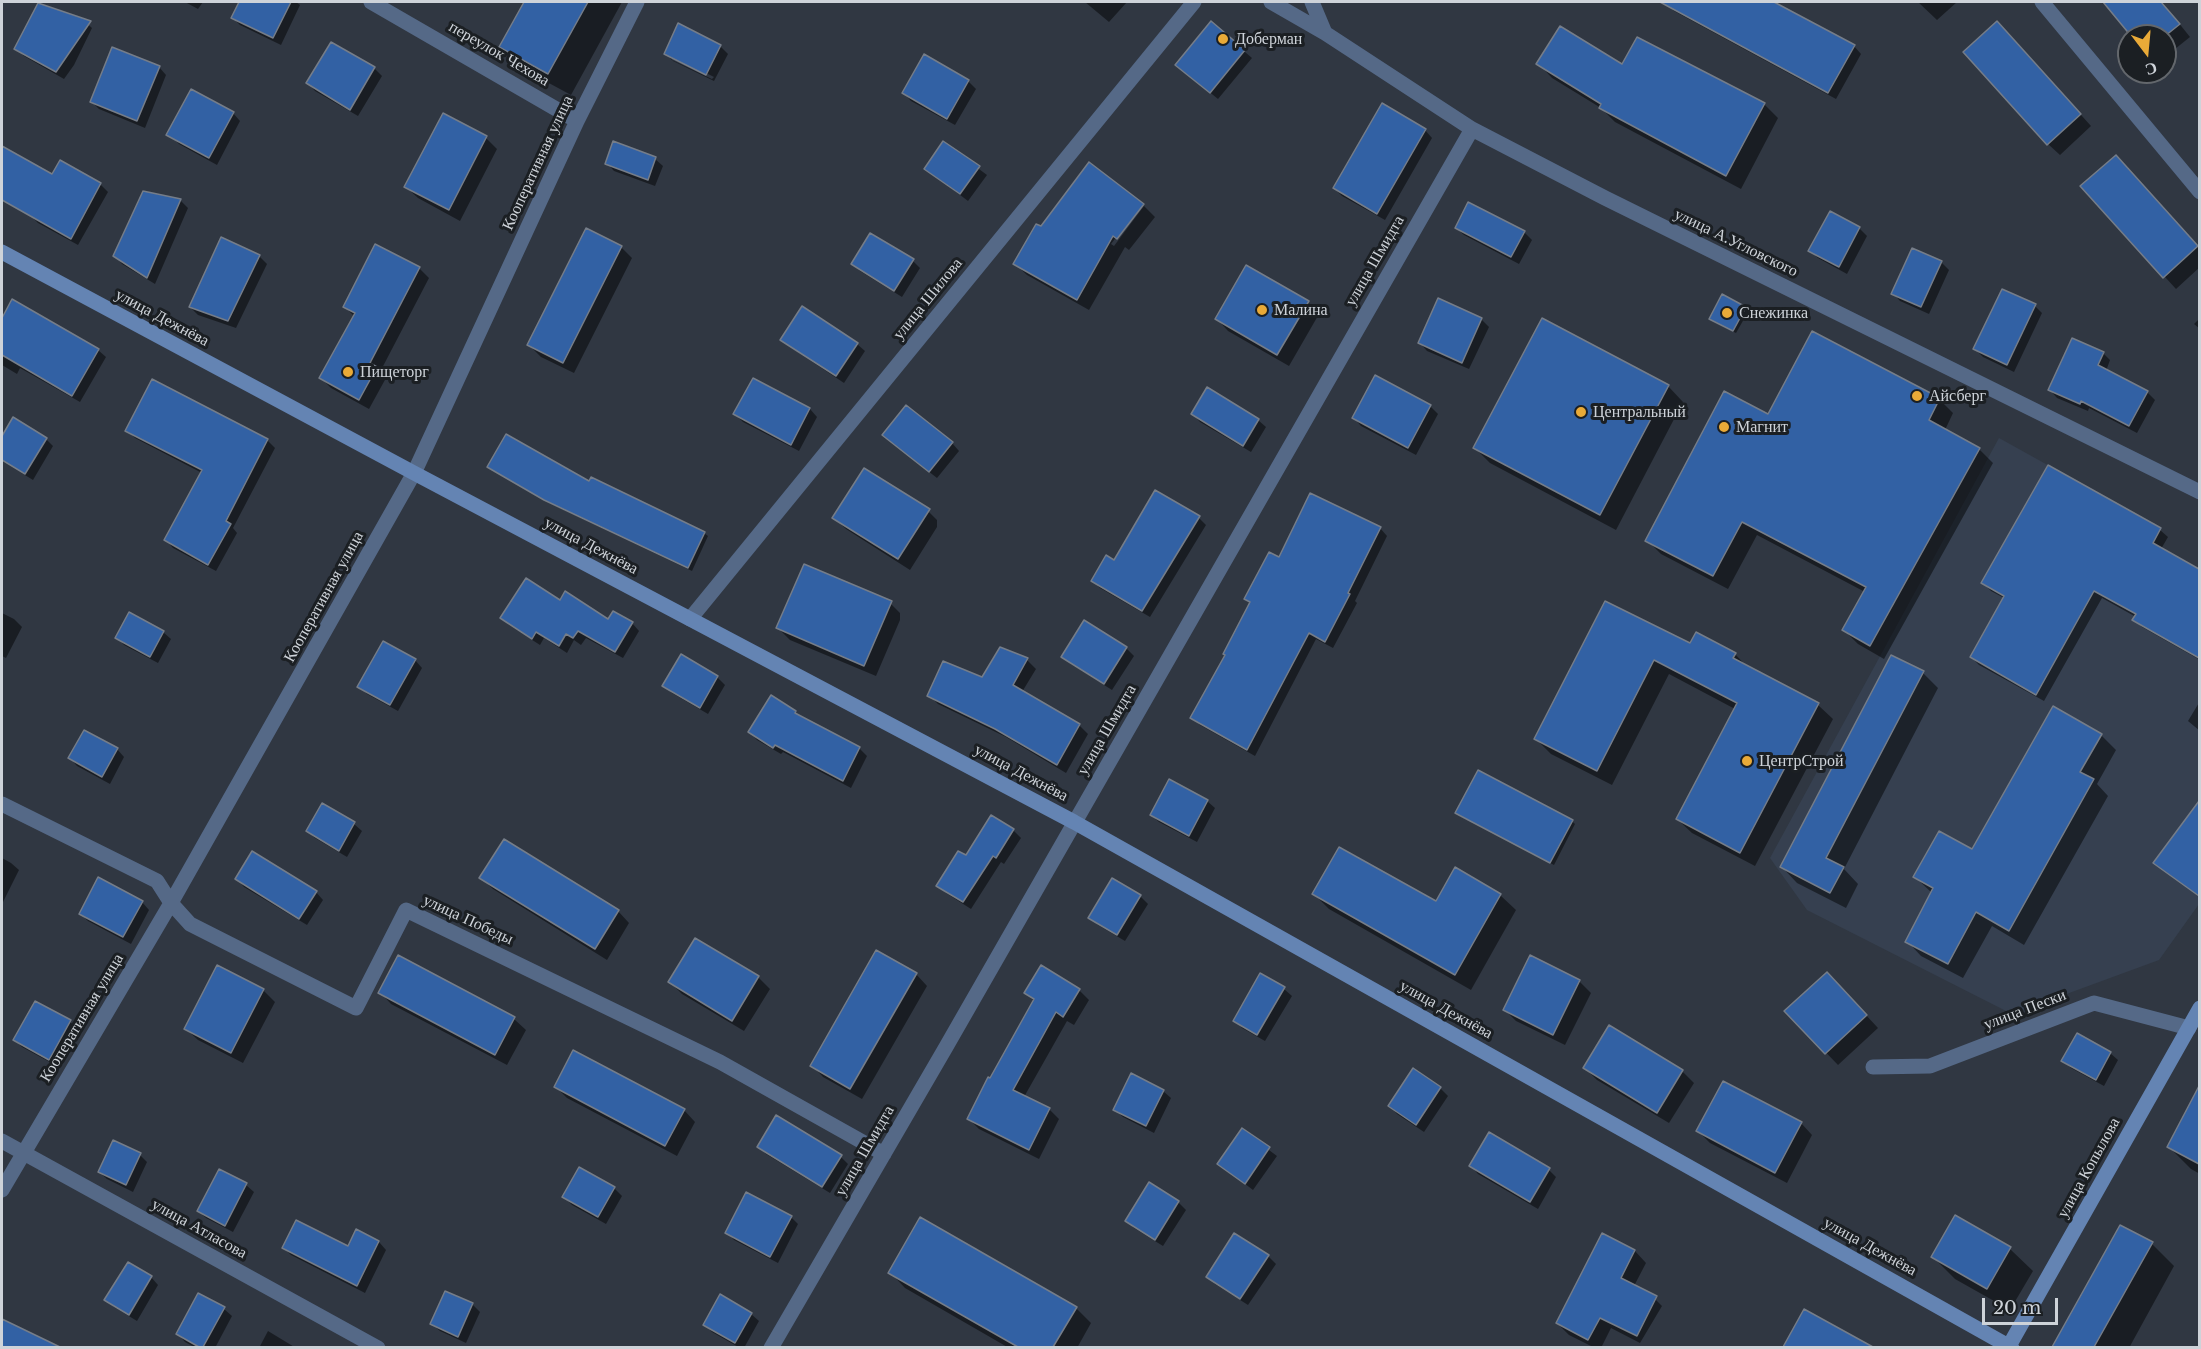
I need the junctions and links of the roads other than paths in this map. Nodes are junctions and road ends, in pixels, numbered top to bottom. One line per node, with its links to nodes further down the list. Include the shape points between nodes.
1 (371, 2): 8 (street, переулок Чехова)
2 (637, 2): 8 (street, Кооперативная улица)
3 (1194, 2): 14 (street, улица Шилова)
4 (1271, 2): 7 (street, улица А.Угловского)
5 (1312, 2): 7 (street)
6 (2042, 2): 10 (street)
7 (1325, 33): 9 (street, улица А.Угловского)
8 (578, 121): 12 (street, Кооперативная улица)
9 (1472, 129): 13 (street, улица А.Угловского); 16 (street, улица Шмидта)
10 (2199, 192)
11 (2, 252): 12 (main road, улица Дежнёва)
12 (414, 473): 14 (main road, улица Дежнёва); 17 (street, Кооперативная улица)
13 (2199, 492)
14 (690, 619): 16 (main road, улица Дежнёва)
15 (2, 804): 17 (street, улица Победы, via 157,881)
16 (1074, 822): 23 (street, улица Шмидта); 27 (main road, улица Дежнёва)
17 (171, 903): 22 (street, Кооперативная улица); 23 (street, улица Победы, via 190,924 356,1008 406,910 720,1062)
18 (2199, 1008): 19 (main road, улица Копылова)
19 (2189, 1028): 20 (street, улица Пески, via 2094,1002 1930,1066); 27 (main road, улица Копылова)
20 (1873, 1067)
21 (2, 1141): 22 (street, улица Атласова)
22 (23, 1153): 24 (street, Кооперативная улица); 25 (street, улица Атласова)
23 (884, 1154): 26 (street, улица Шмидта)
24 (2, 1190)
25 (378, 1347)
26 (771, 1347)
27 (2010, 1347)

